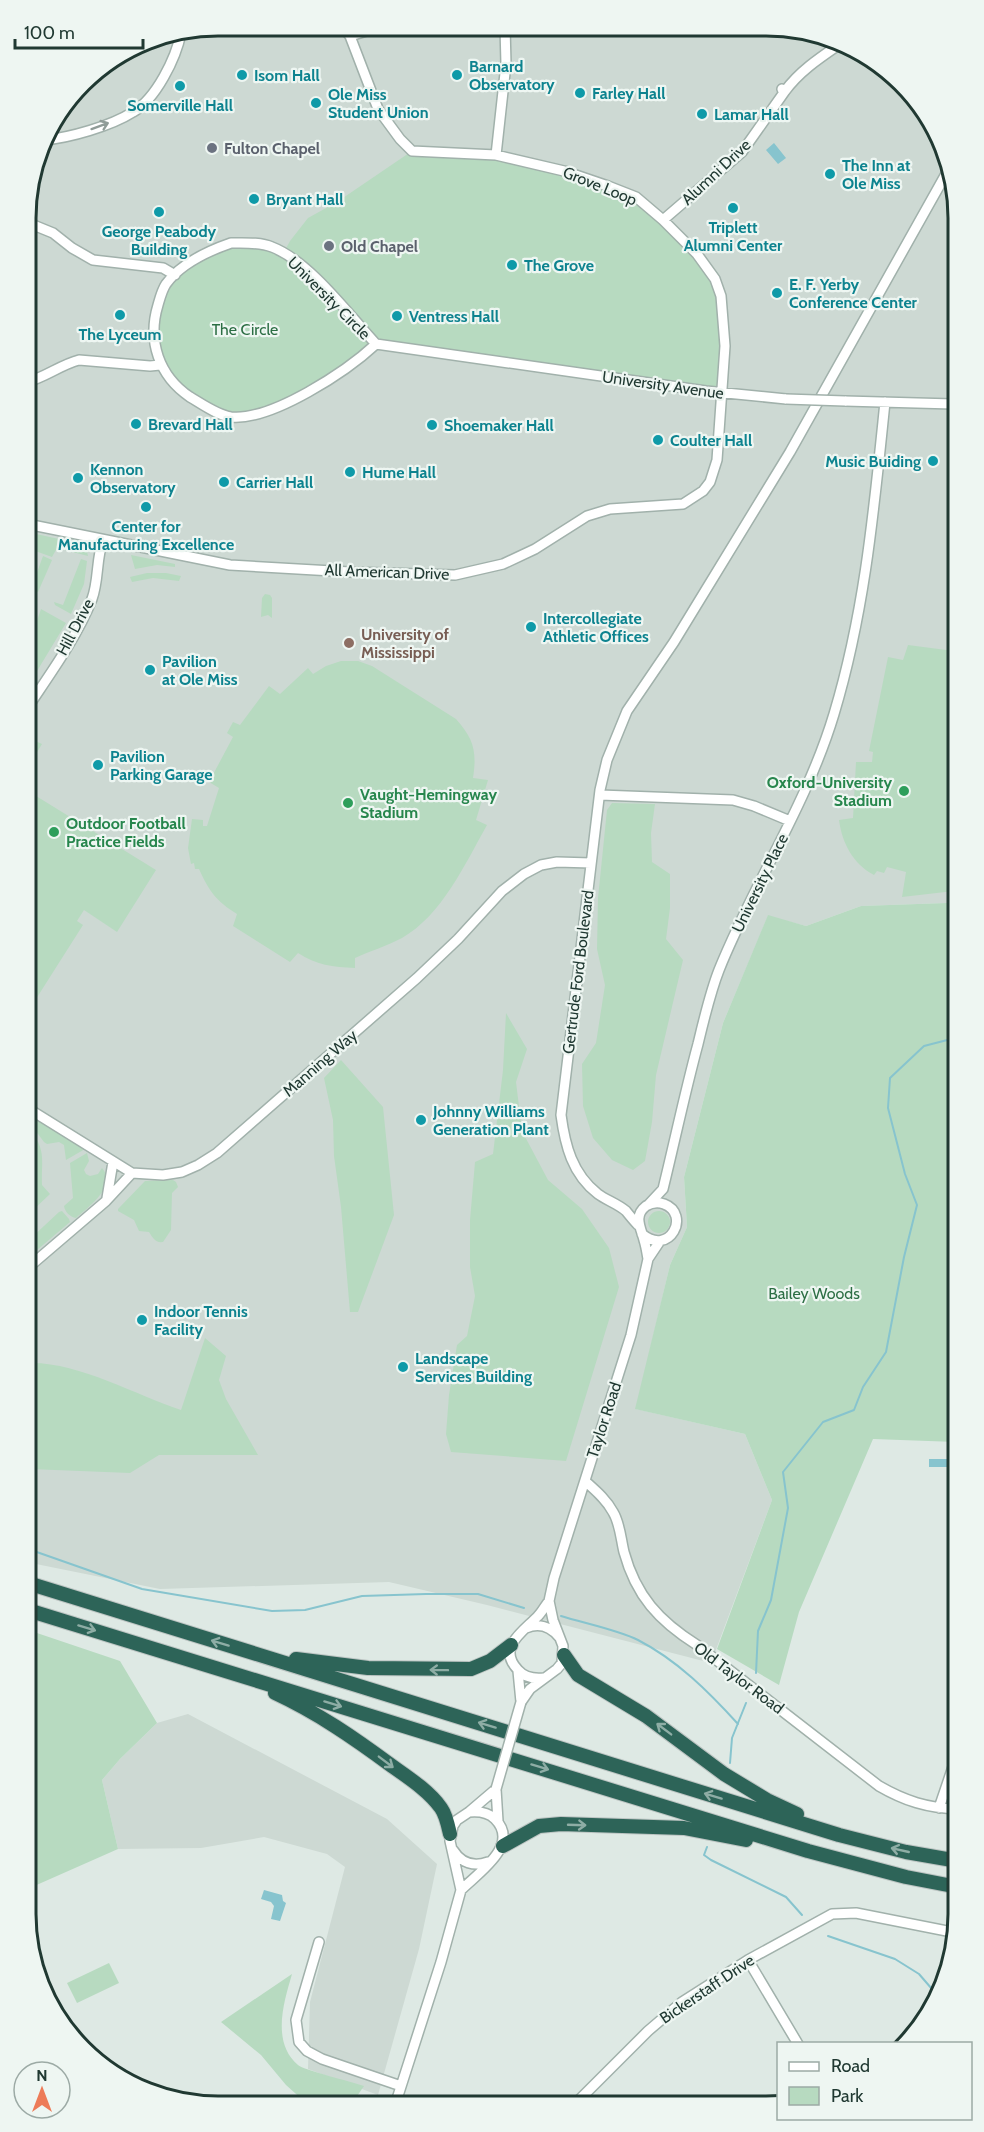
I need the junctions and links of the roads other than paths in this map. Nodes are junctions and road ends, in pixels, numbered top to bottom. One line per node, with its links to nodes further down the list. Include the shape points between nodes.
1 (350, 36): 6 (street, Grove Loop, via 378,109 411,151)
2 (505, 36): 6 (street)
3 (179, 41): 5 (street, one-way to 3, via 134,112 154,92)
4 (832, 49): 8 (street, Alumni Drive, via 784,90 742,152)
5 (55, 139)
6 (496, 155): 8 (street, Grove Loop, via 608,186 636,197)
7 (943, 179): 20 (street, Gertrude Ford Boulevard, via 790,452 674,642 627,711 607,760)
8 (663, 220): 14 (street, Grove Loop, via 697,254 715,279 725,346)
9 (36, 226): 10 (street, via 93,260 163,268)
10 (175, 275): 11 (street, University Circle, via 209,251 231,243 271,246 303,267); 12 (street, University Circle, via 166,285 155,314 154,338)
11 (376, 344): 12 (street, University Circle, via 360,359 263,414 230,417 205,407 181,390); 14 (street, University Avenue)
12 (160, 365): 13 (street, via 79,360)
13 (36, 380)
14 (723, 393): 15 (street, University Avenue, bridge); 18 (street, All American Drive, via 717,460 703,491 684,504 610,509 587,516 535,549 468,573 429,575 230,565)
15 (885, 402): 16 (street, University Avenue); 21 (street, University Place, via 860,614 833,717)
16 (948, 404)
17 (36, 526): 18 (street, All American Drive)
18 (103, 540): 19 (street, Hill Drive, via 92,598)
19 (36, 694)
20 (600, 795): 21 (street, via 733,800); 22 (street, Gertrude Ford Boulevard)
21 (790, 821): 26 (street, University Place, via 718,973)
22 (591, 863): 25 (street, Manning Way, via 541,865 518,878 417,978 217,1153 182,1172); 30 (street, Gertrude Ford Boulevard, via 561,1115 568,1154 582,1177 597,1193)
23 (36, 1113): 24 (street, Manning Way)
24 (112, 1162): 25 (street, Manning Way); 27 (street)
25 (132, 1173): 27 (street)
26 (663, 1189): 28 (street, University Place); 29 (street)
27 (106, 1201): 34 (street)
28 (645, 1208): 29 (street, via 661,1203); 30 (street); 31 (street)
29 (672, 1209): 32 (street, via 676,1226 671,1236)
30 (626, 1212): 31 (street, Gertrude Ford Boulevard)
31 (640, 1230): 32 (street, via 653,1241); 33 (street)
32 (660, 1241): 33 (street, Taylor Road)
33 (648, 1259): 35 (street, Taylor Road, via 631,1335)
34 (36, 1261)
35 (585, 1480): 37 (street, Taylor Road); 50 (street, Old Taylor Road, via 615,1514 627,1562 639,1589 666,1624 879,1786 903,1799)
36 (36, 1586): 42 (highway, one-way to 36)
37 (549, 1601): 39 (street); 40 (street)
38 (36, 1613): 44 (highway, one-way to 44)
39 (524, 1629): 40 (street, via 548,1628); 41 (street)
40 (560, 1638): 43 (street)
41 (511, 1645): 42 (highway, one-way to 42, via 490,1661 471,1669 452,1670 368,1668); 45 (street, via 510,1654)
42 (249, 1652): 55 (highway, one-way to 42)
43 (564, 1655): 46 (street, via 557,1669); 55 (highway, one-way to 43, via 724,1774 646,1716 578,1675)
44 (227, 1671): 54 (highway, one-way to 54, via 345,1731 429,1795 441,1809); 58 (highway, one-way to 58)
45 (518, 1671): 46 (street, via 530,1678); 47 (street)
46 (544, 1678): 47 (street)
47 (521, 1702): 49 (street, bridge)
48 (948, 1782): 50 (street)
49 (496, 1789): 52 (street); 53 (street)
50 (939, 1809): 51 (street, Old Taylor Road)
51 (948, 1809)
52 (469, 1812): 53 (street, via 485,1812); 54 (street, via 457,1820)
53 (498, 1821): 56 (street, via 504,1835)
54 (450, 1834): 57 (street)
55 (839, 1835): 59 (highway, one-way to 55)
56 (503, 1846): 58 (highway, one-way to 58, via 539,1826 561,1824 684,1828); 60 (street)
57 (452, 1848): 60 (street, via 472,1864); 62 (street)
58 (808, 1851): 61 (highway)
59 (948, 1859)
60 (489, 1861): 62 (street)
61 (948, 1885)
62 (461, 1890): 67 (street)
63 (947, 1931): 65 (street, Bickerstaff Drive, via 856,1913 832,1914)
64 (319, 1942): 67 (street, via 296,2020 299,2042 322,2059)
65 (748, 1960): 66 (street); 69 (street, Bickerstaff Drive, via 674,2009)
66 (797, 2042)
67 (401, 2086): 68 (street)
68 (398, 2096)
69 (583, 2096)

